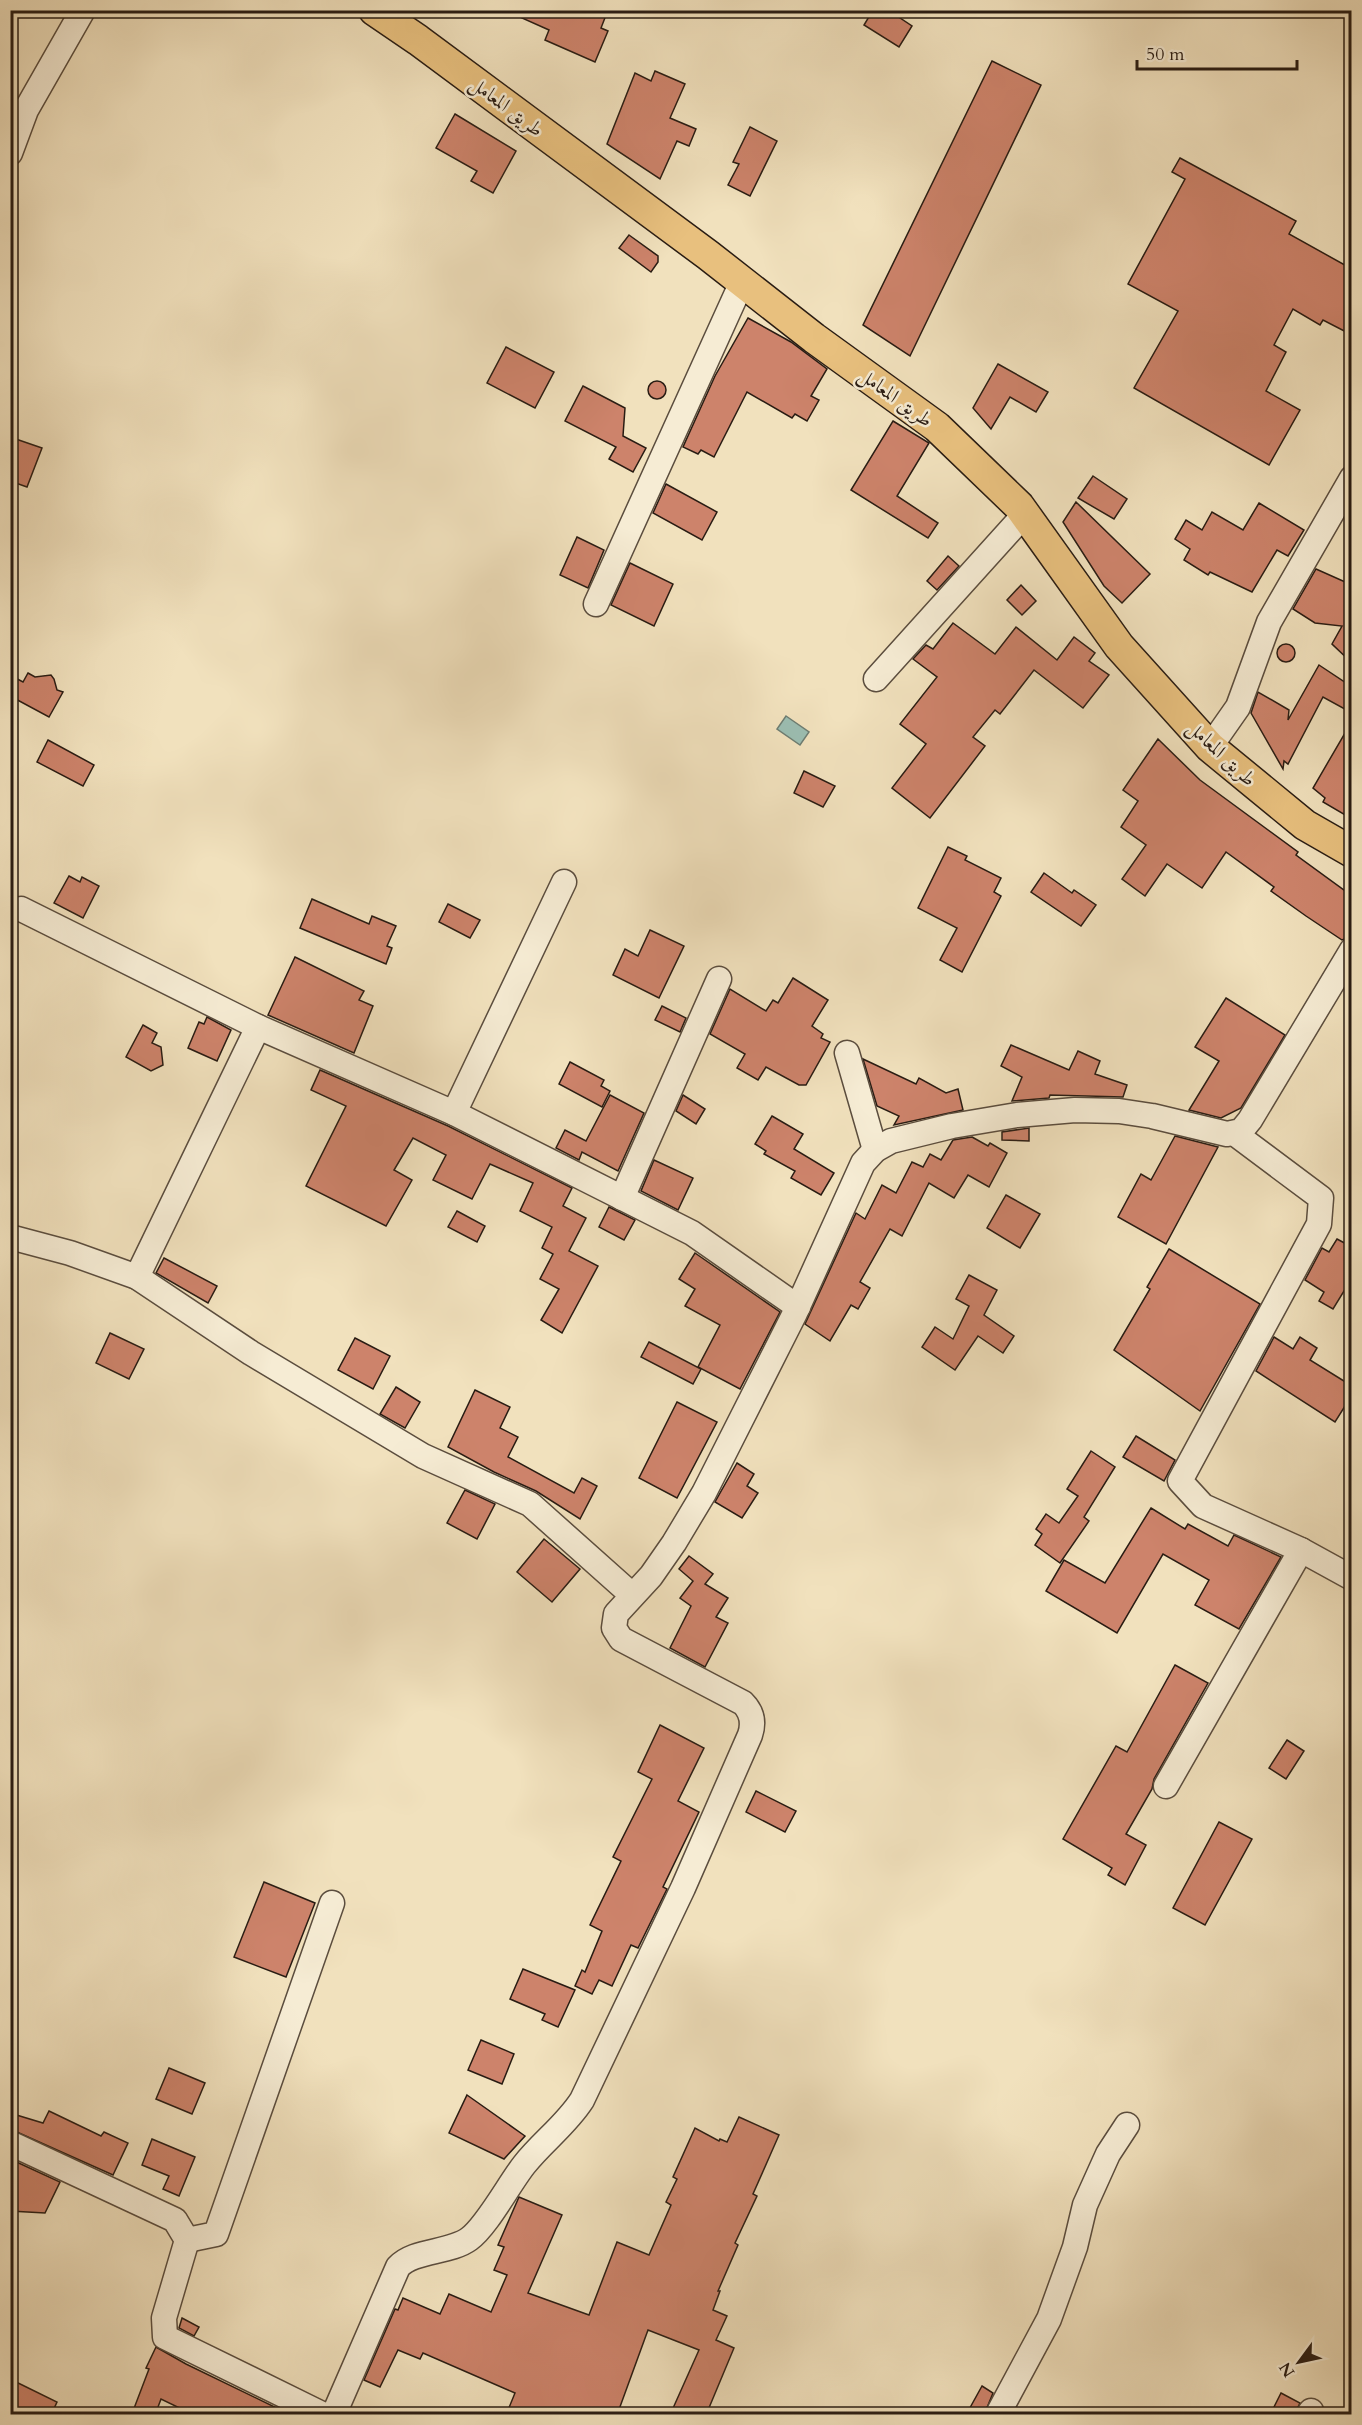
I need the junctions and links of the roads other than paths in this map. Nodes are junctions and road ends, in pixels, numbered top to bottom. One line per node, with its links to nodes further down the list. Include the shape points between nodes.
1 (82, 10): 3 (street, via 26,110)
2 (374, 10): 4 (main road, طريق المعامل)
3 (10, 153)
4 (742, 282): 6 (main road, طريق المعامل, via 937,427); 7 (street)
5 (1352, 478): 9 (street, via 1269,622 1238,707)
6 (1024, 515): 8 (street); 9 (main road, طريق المعامل, via 1119,646)
7 (596, 604)
8 (876, 679)
9 (1210, 747): 10 (main road, طريق المعامل, via 1305,825)
10 (1352, 852)
11 (564, 882): 17 (street)
12 (21, 909): 15 (street)
13 (1352, 950): 18 (street, via 1250,1120)
14 (719, 979): 20 (street)
15 (258, 1027): 17 (street); 22 (street)
16 (847, 1053): 19 (street)
17 (454, 1113): 20 (street)
18 (1234, 1133): 19 (street, via 1119,1111 1075,1110 952,1126 891,1141); 24 (street, via 1321,1198 1320,1224 1180,1481 1203,1506)
19 (875, 1150): 23 (street, via 859,1170)
20 (622, 1198): 23 (street, via 692,1233)
21 (10, 1237): 22 (street)
22 (137, 1277): 26 (street, via 251,1353 423,1456 530,1504)
23 (798, 1306): 26 (street, via 704,1492 651,1576)
24 (1301, 1550): 25 (street); 27 (street)
25 (1352, 1578)
26 (632, 1595): 33 (street, via 616,1614 617,1634 743,1703 753,1721 750,1736 582,2100 570,2118 525,2164 472,2236 460,2244 411,2258 398,2268)
27 (1166, 1786)
28 (332, 1903): 31 (street, via 216,2234)
29 (1127, 2125): 34 (street, via 1108,2154 1085,2205 1075,2247 1049,2319)
30 (10, 2143): 31 (street, via 175,2220)
31 (187, 2240): 32 (street, via 164,2318 165,2337)
32 (322, 2415)
33 (334, 2415)
34 (998, 2415)

